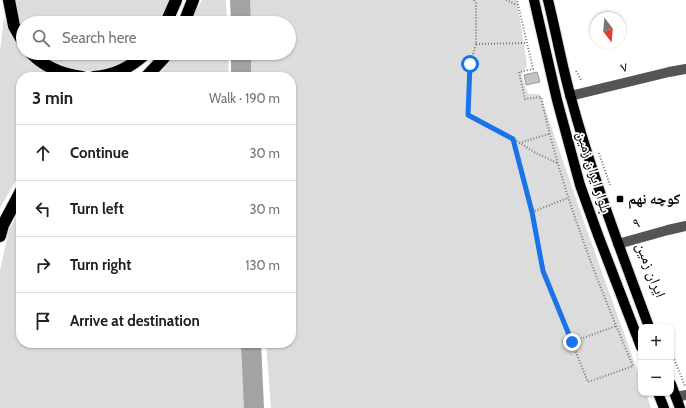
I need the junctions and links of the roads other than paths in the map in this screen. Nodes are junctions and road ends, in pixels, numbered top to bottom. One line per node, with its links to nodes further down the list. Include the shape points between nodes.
1 (9, 0): 8 (highway)
2 (176, 0): 6 (highway)
3 (193, 0): 7 (highway)
4 (534, 0): 21 (main road, بلوار ایران زمین, via 580,185)
5 (548, 0): 16 (main road, بلوار ایران زمین)
6 (169, 16)
7 (187, 16)
8 (16, 30)
9 (37, 60): 13 (highway)
10 (138, 60): 14 (highway)
11 (162, 60): 15 (highway)
12 (686, 69): 16 (street, ۷)
13 (62, 72)
14 (119, 72)
15 (151, 72)
16 (570, 96): 20 (main road, بلوار ایران زمین)
17 (16, 200): 19 (highway)
18 (686, 226): 20 (street, ۹)
19 (0, 236)
20 (618, 244): 21 (main road); 22 (main road, بلوار ایران زمین)
21 (603, 249): 23 (main road, بلوار ایران زمین)
22 (648, 324)
23 (638, 339)
24 (674, 388): 26 (main road)
25 (659, 396): 27 (main road)
26 (681, 396): 28 (main road)
27 (664, 408)
28 (680, 408)

